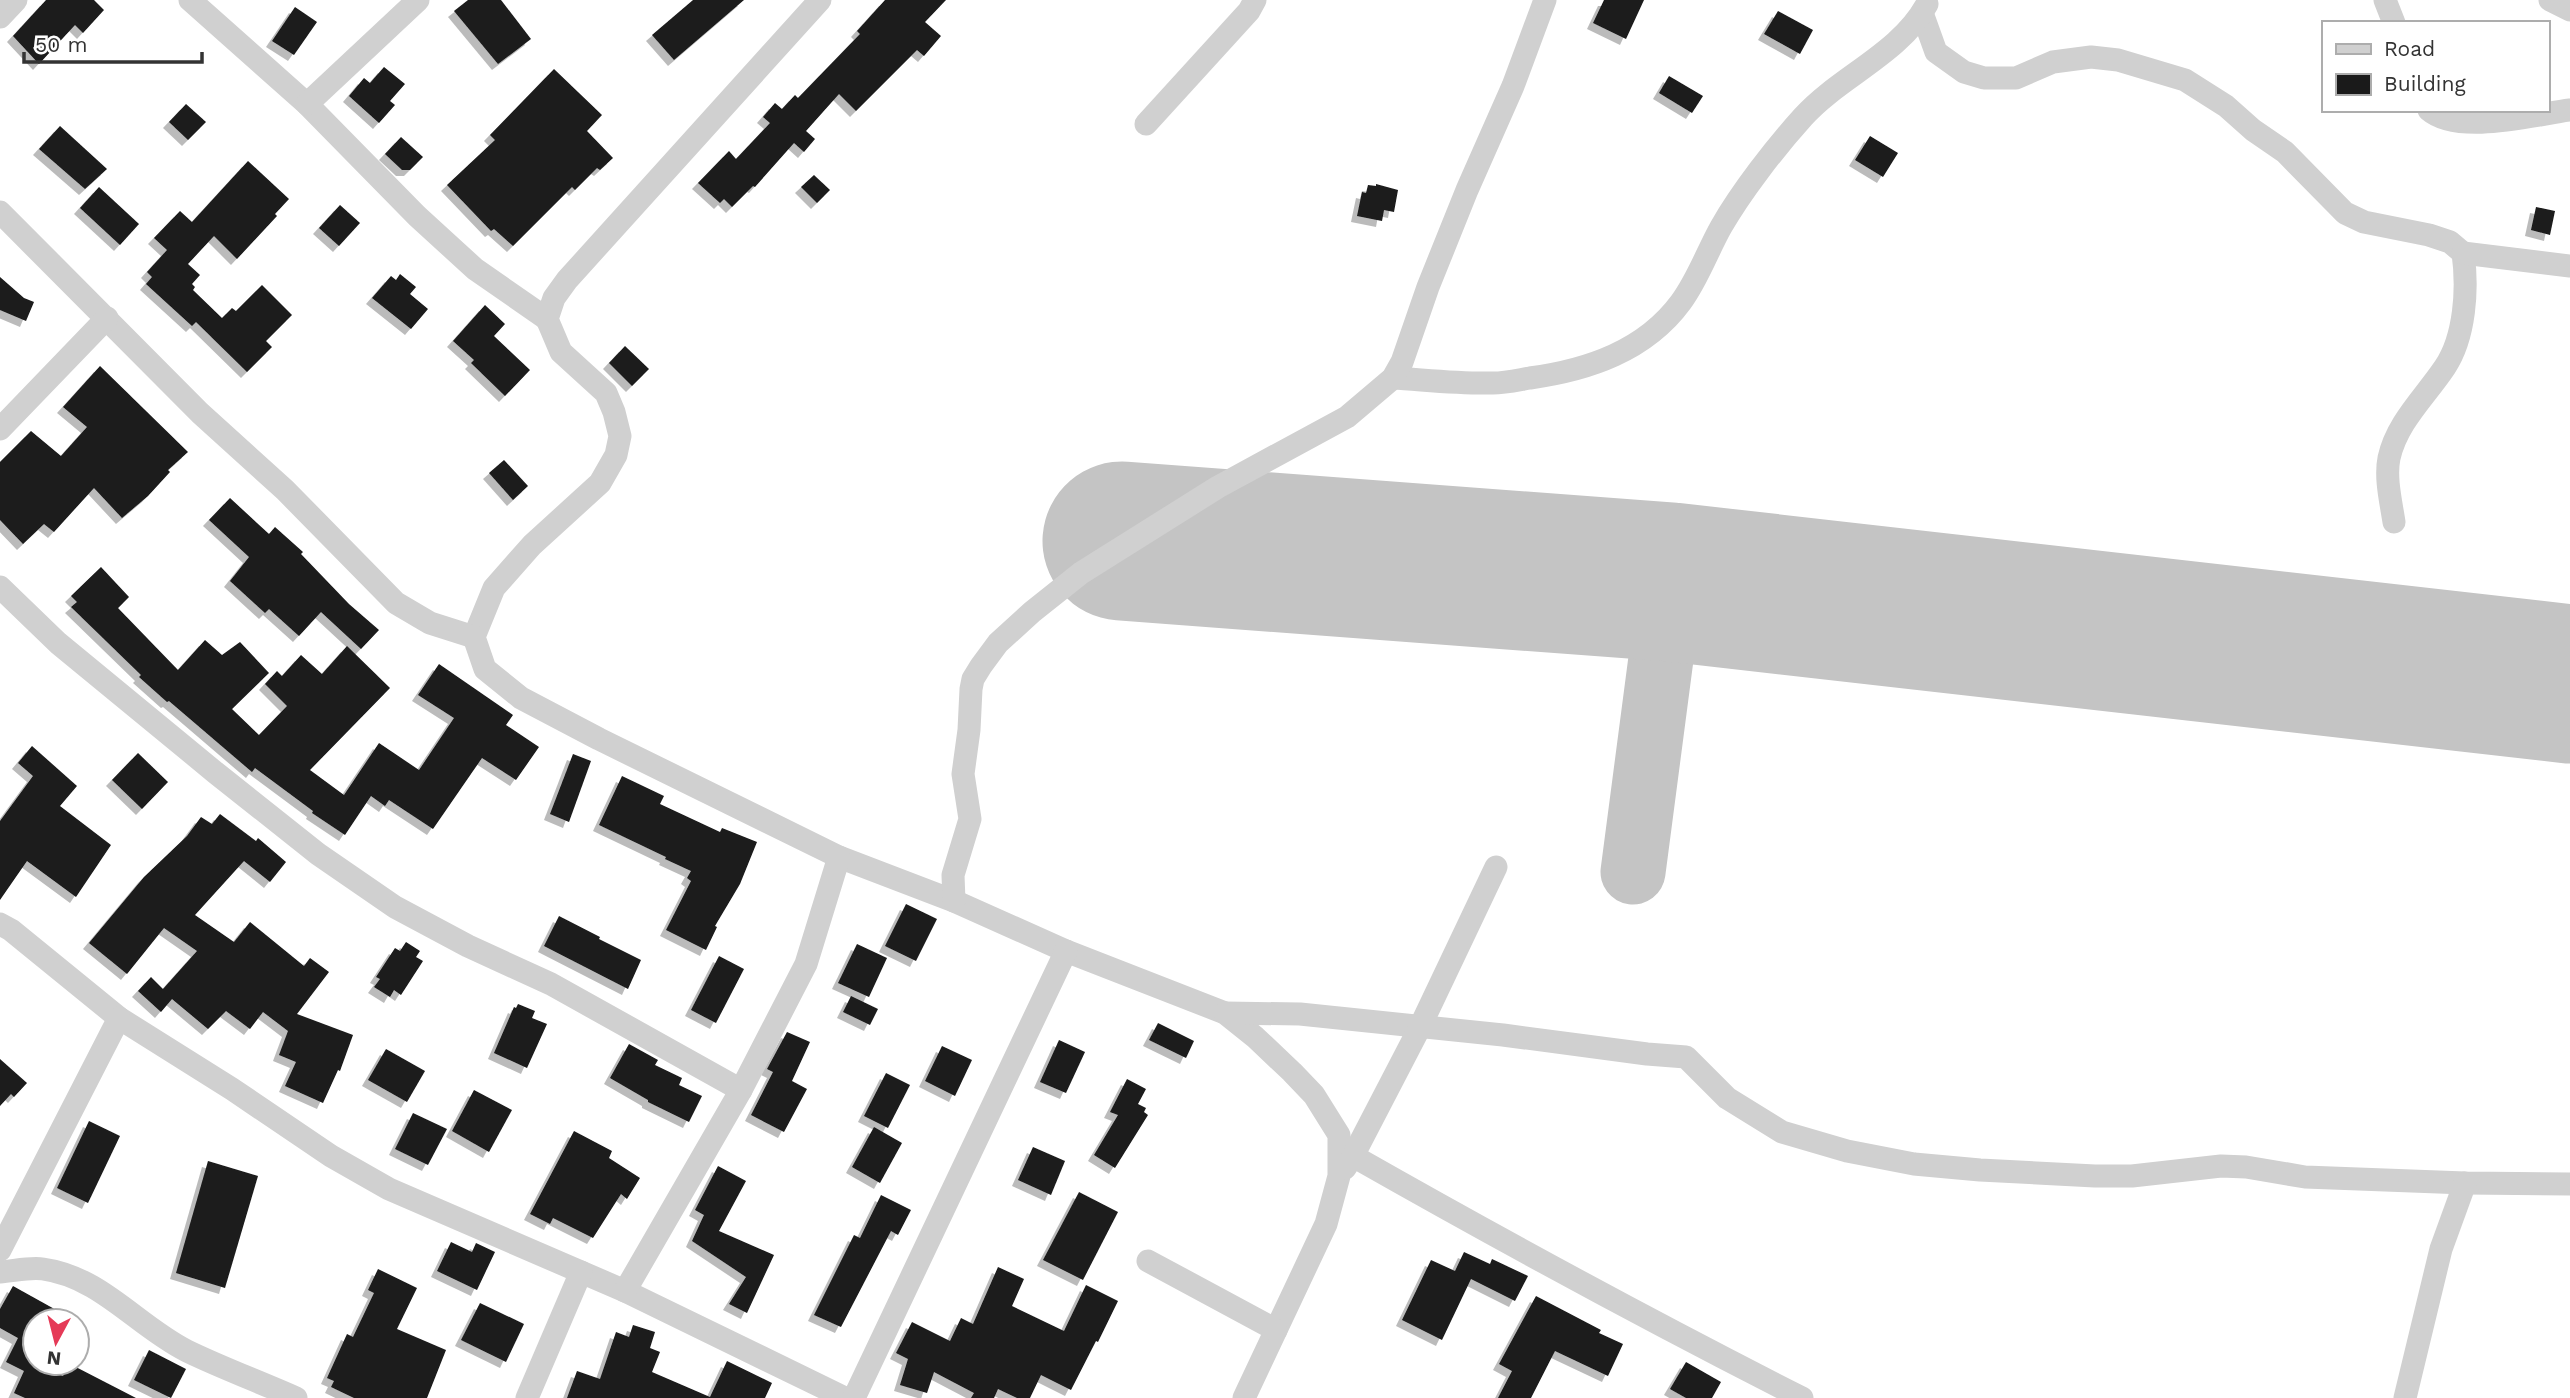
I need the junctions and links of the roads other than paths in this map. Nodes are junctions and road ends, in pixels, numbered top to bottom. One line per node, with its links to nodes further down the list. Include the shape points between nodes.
1 (16, 0): 11 (street)
2 (190, 0): 13 (street)
3 (418, 0): 13 (street)
4 (820, 0): 21 (street, via 567,280)
5 (1255, 0): 16 (street)
6 (1545, 0): 22 (street)
7 (2386, 0): 12 (street)
8 (2550, 0): 10 (street)
9 (1926, 7): 18 (street, via 1936,52 1964,72 1984,78 2015,78 2053,62 2091,57 2118,60 2185,80 2285,152 2345,213 2364,222 2450,242); 22 (street, via 1897,40 1804,116 1722,226 1682,300 1648,335 1608,359 1550,375 1495,383)
10 (2570, 10)
11 (0, 17)
12 (2392, 21)
13 (307, 104): 21 (street, via 475,269)
14 (2570, 110): 15 (street, via 2472,124 2450,121)
15 (2433, 112)
16 (1146, 124)
17 (0, 212): 20 (street)
18 (2463, 253): 19 (street); 24 (street, via 2462,316 2454,351 2402,426 2390,453)
19 (2570, 266)
20 (107, 318): 23 (street); 26 (street, via 396,603 430,623)
21 (547, 319): 26 (street, via 561,352 606,393 620,436 616,455 600,483 532,545 494,588)
22 (1393, 377): 29 (street, via 1347,417 1219,487 1081,573 998,643 971,689 962,774 970,819 953,875)
23 (0, 429)
24 (2394, 522)
25 (0, 587): 35 (street, via 58,643 318,855 395,907 551,984)
26 (474, 636): 27 (street, via 485,669 521,698)
27 (839, 858): 29 (street); 35 (street, via 806,964)
28 (1496, 867): 34 (street)
29 (954, 901): 31 (street)
30 (0, 924): 33 (street)
31 (1066, 951): 32 (street); 50 (street)
32 (1225, 1013): 34 (street, via 1300,1014); 37 (street, via 1314,1095 1339,1135)
33 (119, 1018): 40 (street); 43 (street, via 389,1189)
34 (1420, 1027): 36 (street); 38 (street, via 1686,1056 1727,1098 1782,1132 1914,1164 2095,1176 2221,1166 2305,1177)
35 (741, 1090): 44 (street)
36 (1353, 1156): 37 (street); 51 (street, via 1445,1210)
37 (1339, 1176): 45 (street, via 1326,1224)
38 (2465, 1184): 39 (street); 52 (street, via 2441,1249)
39 (2570, 1184)
40 (0, 1250)
41 (1148, 1261): 45 (street)
42 (0, 1272): 47 (street, via 41,1269 71,1276 102,1291 187,1351)
43 (581, 1272): 44 (street); 48 (street)
44 (625, 1291): 49 (street)
45 (1276, 1330): 46 (street)
46 (1250, 1396)
47 (296, 1398)
48 (527, 1398)
49 (845, 1398)
50 (854, 1398)
51 (1802, 1398)
52 (2405, 1398)

